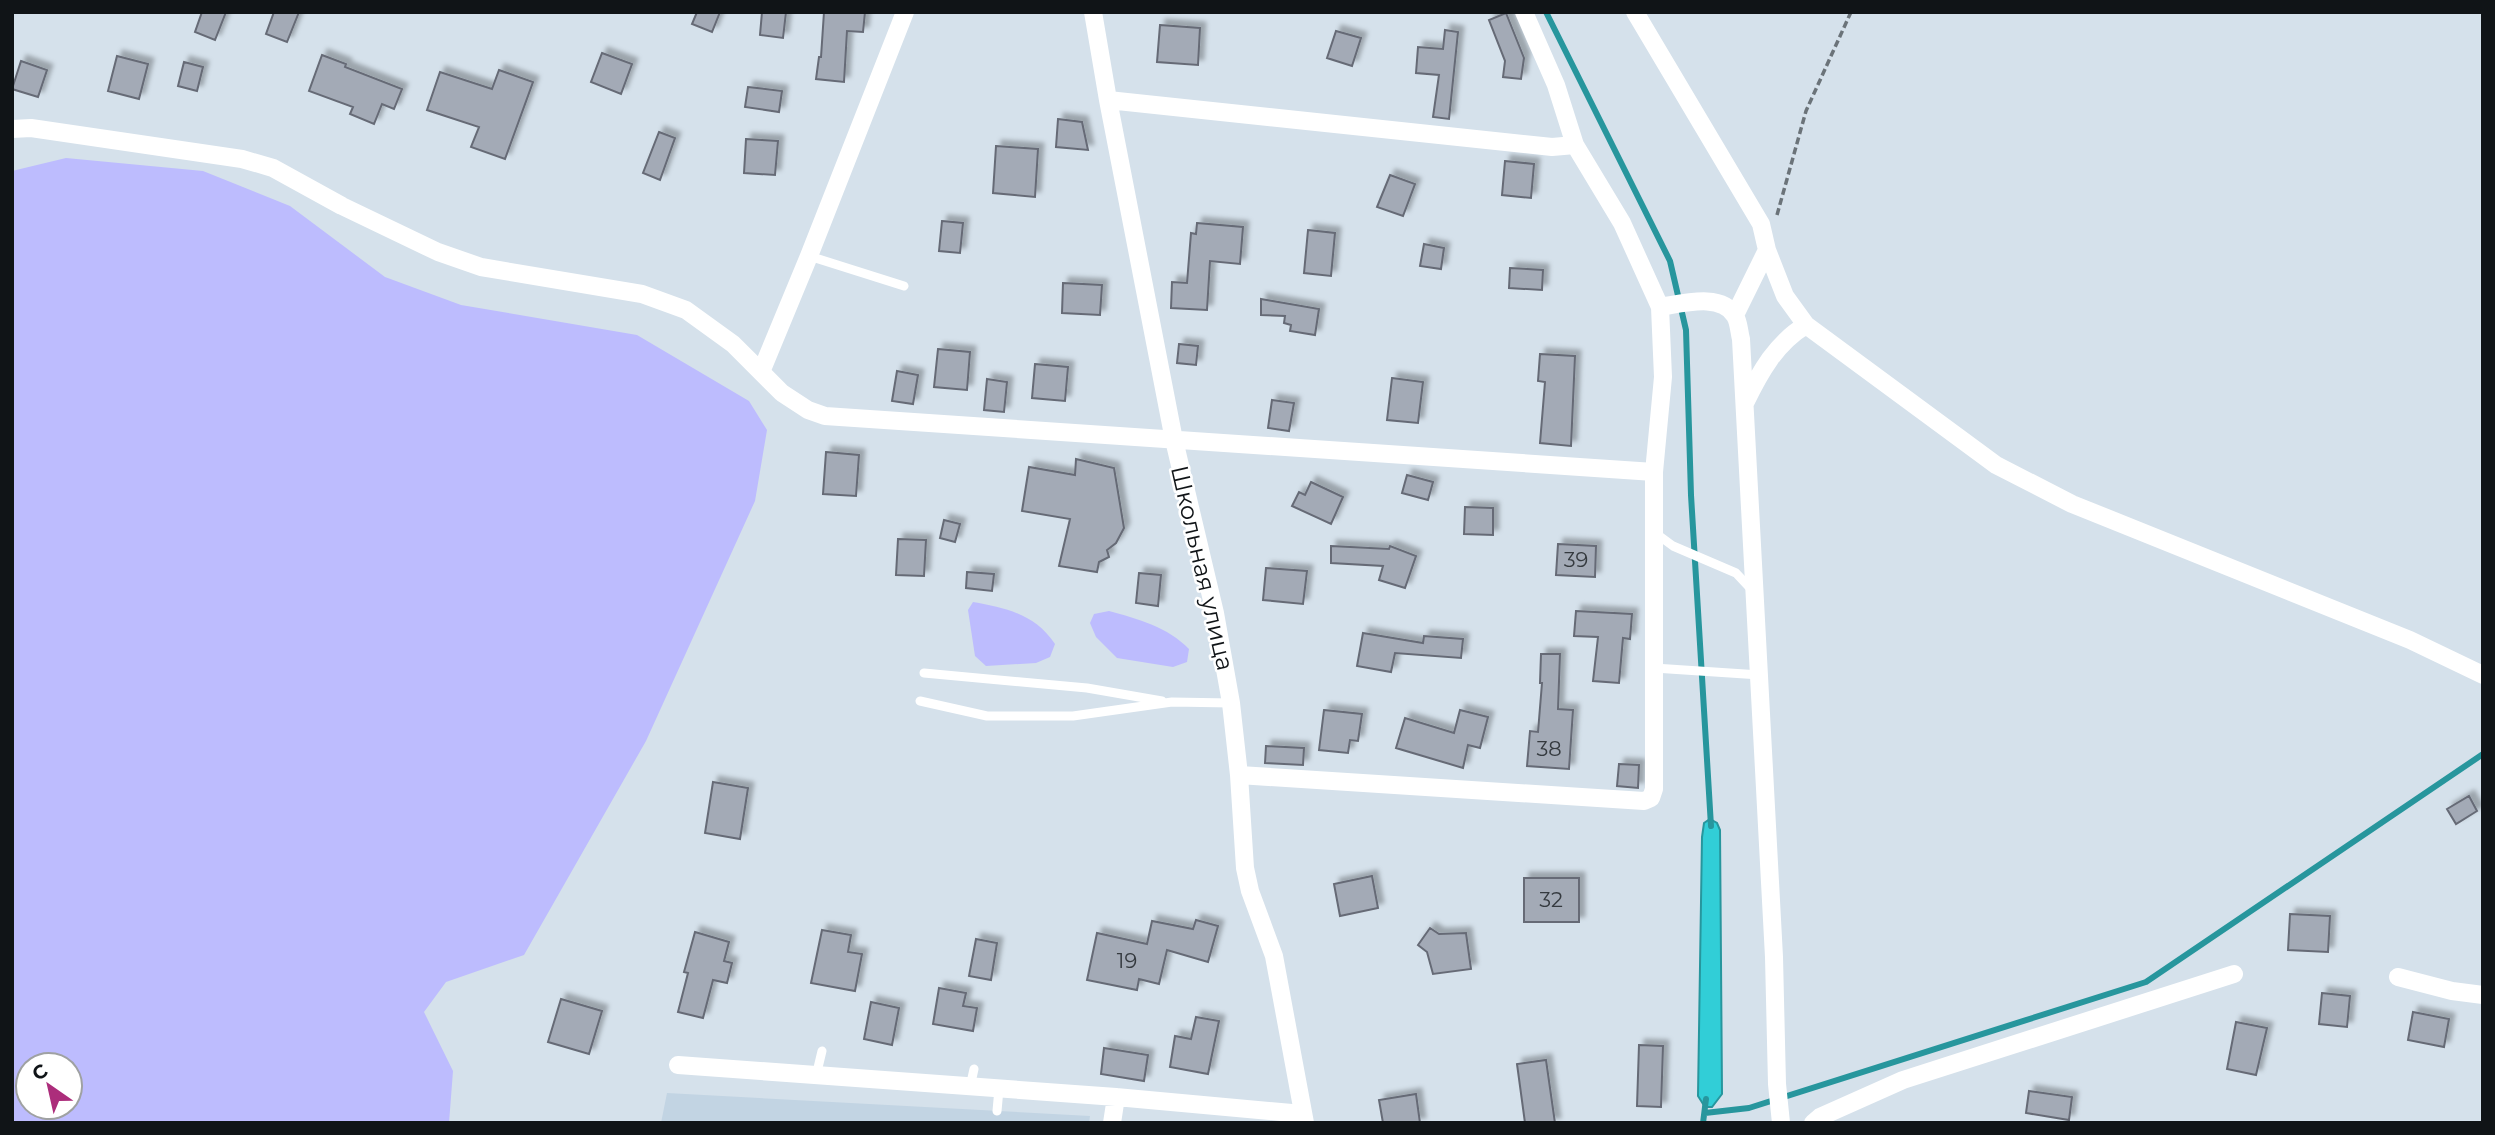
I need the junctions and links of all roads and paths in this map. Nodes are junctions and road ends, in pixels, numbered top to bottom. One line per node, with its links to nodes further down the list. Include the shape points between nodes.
1 (905, 12): 10 (street)
2 (1093, 12): 6 (street, Школьная улица)
3 (1524, 12): 8 (street, via 1556,85)
4 (1634, 12): 9 (street, via 1761,224)
5 (1851, 12): 9 (path, via 1806,111)
6 (1108, 100): 8 (street, via 1552,147); 17 (street, Школьная улица)
7 (12, 129): 15 (street, via 147,144 273,168 354,212 481,267 642,293 686,310 733,344)
8 (1575, 145): 12 (street, via 1622,223)
9 (1767, 250): 13 (street); 14 (street, via 1785,296)
10 (809, 256): 11 (lane); 15 (street)
11 (904, 286)
12 (1660, 307): 13 (street, via 1704,301 1723,305); 18 (street, via 1663,377)
13 (1735, 315): 16 (street, via 1741,339)
14 (1806, 325): 16 (street, via 1790,334 1761,369); 24 (street, via 1996,465 2072,504 2410,640)
15 (761, 372): 17 (street, via 782,393 825,416)
16 (1744, 404): 20 (street)
17 (1174, 440): 18 (street); 27 (street, Школьная улица)
18 (1654, 472): 19 (street)
19 (1654, 532): 20 (lane, via 1673,546 1736,573); 21 (street)
20 (1755, 597): 23 (street)
21 (1654, 668): 23 (lane); 28 (street, via 1654,789 1651,798 1644,800)
22 (924, 673): 26 (lane, via 1087,688)
23 (1760, 675): 40 (street)
24 (2483, 676)
25 (920, 701): 26 (lane, via 987,716 1073,716)
26 (1172, 702): 27 (lane)
27 (1231, 703): 28 (street, Школьная улица)
28 (1239, 775): 38 (street, Школьная улица, via 1245,868 1274,956)
29 (2234, 974): 41 (street, via 1903,1080)
30 (2398, 977): 31 (street)
31 (2483, 995)
32 (822, 1051): 34 (lane)
33 (678, 1065): 34 (street)
34 (816, 1076): 35 (street, via 972,1078)
35 (999, 1088): 36 (street); 37 (lane)
36 (1116, 1097): 38 (street); 39 (street)
37 (997, 1111)
38 (1304, 1118)
39 (1112, 1123)
40 (1781, 1123)
41 (1813, 1123)

